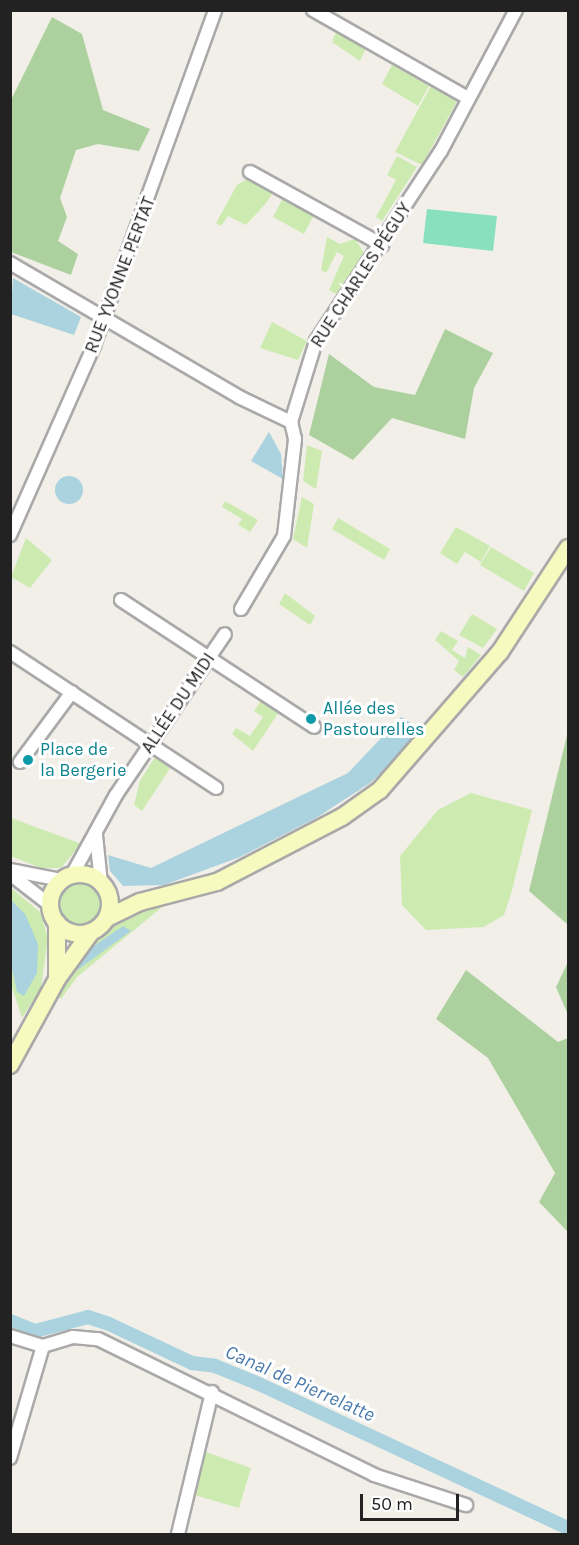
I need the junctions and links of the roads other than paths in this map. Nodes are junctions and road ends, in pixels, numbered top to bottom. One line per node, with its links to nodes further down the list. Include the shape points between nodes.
1 (215, 10): 8 (street, RUE YVONNE PERTAT)
2 (313, 10): 4 (street)
3 (516, 10): 4 (street, RUE CHARLES PÉGUY)
4 (468, 98): 6 (street, RUE CHARLES PÉGUY)
5 (250, 172): 6 (street)
6 (382, 245): 9 (street, RUE CHARLES PÉGUY, via 310,352)
7 (10, 263): 8 (street)
8 (104, 317): 9 (street); 10 (street, RUE YVONNE PERTAT)
9 (291, 422): 13 (street, via 295,439 284,536)
10 (10, 535)
11 (568, 548): 27 (main road, via 500,652 381,790 342,817 217,882)
12 (121, 600): 16 (street)
13 (241, 609)
14 (225, 634): 16 (street, ALLÉE DU MIDI)
15 (10, 652): 17 (street)
16 (210, 656): 18 (street); 19 (street, ALLÉE DU MIDI)
17 (72, 692): 19 (street); 20 (street)
18 (314, 727)
19 (152, 742): 21 (street); 22 (street, ALLÉE DU MIDI)
20 (20, 762)
21 (216, 788)
22 (96, 835): 25 (street, ALLÉE DU MIDI); 26 (street)
23 (10, 870): 25 (street)
24 (10, 874): 28 (street)
25 (67, 878): 26 (main road); 28 (main road)
26 (104, 887): 27 (main road); 29 (main road)
27 (140, 902): 29 (main road)
28 (50, 905): 30 (main road)
29 (107, 918): 31 (main road)
30 (57, 924): 31 (main road, via 69,932); 32 (main road)
31 (91, 932): 32 (main road)
32 (57, 980): 33 (main road)
33 (10, 1065)
34 (10, 1336): 35 (street)
35 (43, 1346): 36 (street, via 73,1337 98,1339); 37 (street)
36 (212, 1392): 38 (street, via 374,1475); 39 (street)
37 (10, 1458)
38 (466, 1505)
39 (178, 1534)

